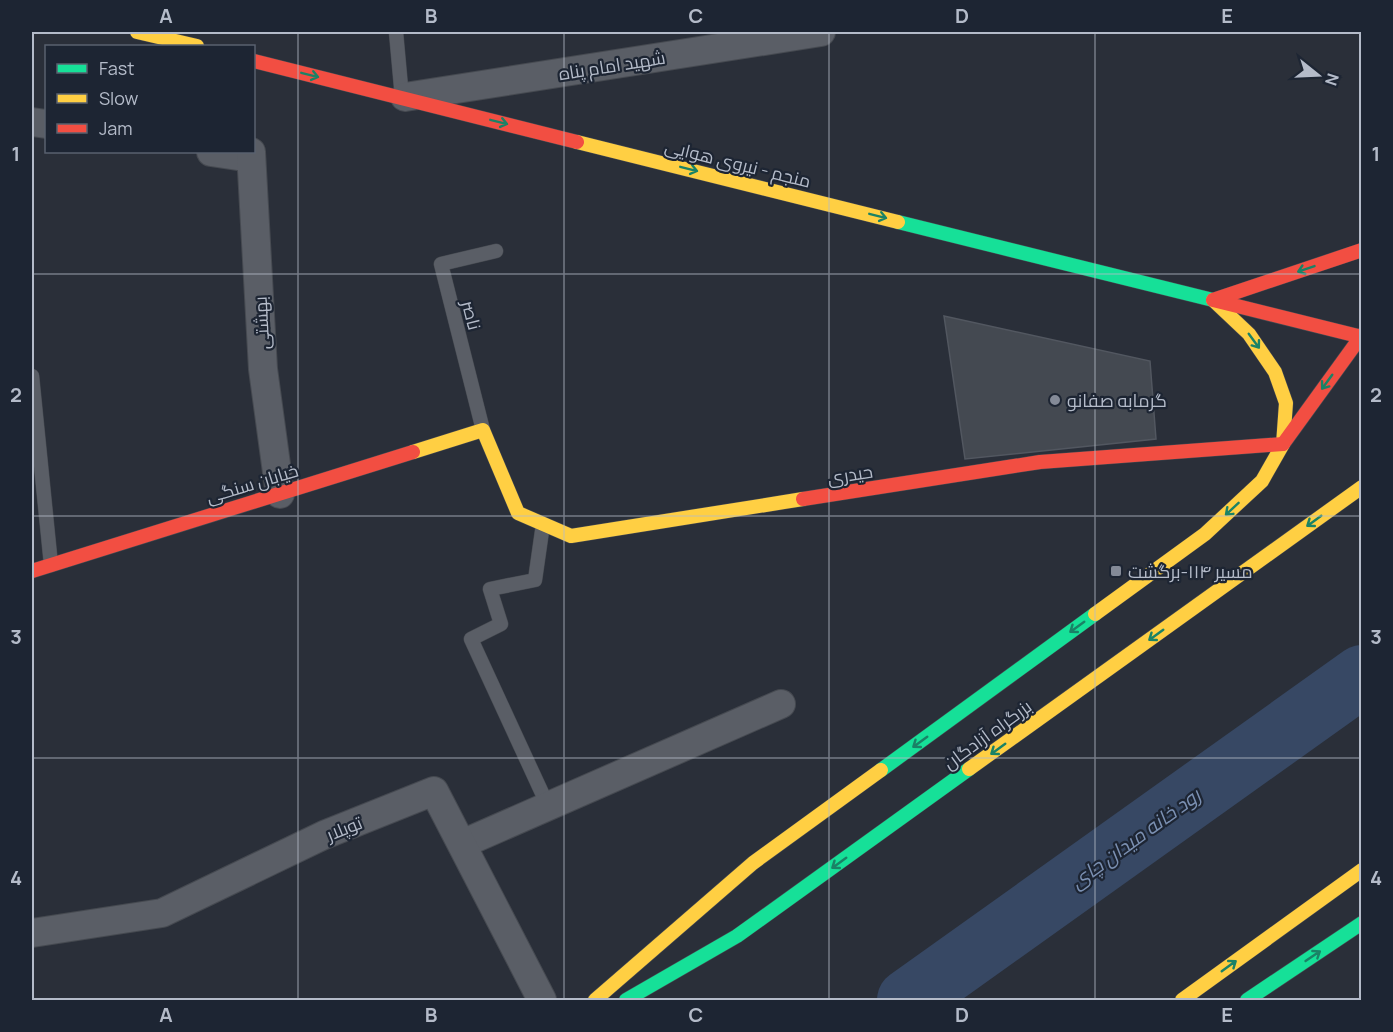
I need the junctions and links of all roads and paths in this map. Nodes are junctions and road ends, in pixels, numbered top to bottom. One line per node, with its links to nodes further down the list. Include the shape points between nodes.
1 (137, 32): 5 (main road)
2 (396, 32): 7 (lane)
3 (821, 32): 4 (street, شهید امام پناه)
4 (787, 34): 7 (street, شهید امام پناه)
5 (193, 45)
6 (255, 61): 7 (main road, منجم - نیروی هوایی, one-way to 7)
7 (402, 98): 12 (main road, منجم - نیروی هوایی, one-way to 12)
8 (224, 153): 9 (street)
9 (251, 155): 18 (street, بهشتی, via 263,369)
10 (1362, 250): 12 (main road, one-way to 12)
11 (496, 251): 15 (lane, ناصر, via 441,264)
12 (1213, 300): 13 (main road, منجم - نیروی هوایی); 16 (main road, one-way to 16, via 1249,334 1275,372 1286,403)
13 (1361, 336): 16 (main road, one-way to 16)
14 (32, 376): 20 (lane)
15 (483, 430): 18 (main road, خیابان سنگی); 19 (main road, حیدری, via 518,513)
16 (1283, 444): 19 (main road, حیدری, via 1040,462 571,536); 29 (main road, one-way to 29, via 1262,481 1205,534 753,863)
17 (1362, 487): 30 (main road, بزرگراه آزادگان, one-way to 30, via 737,936)
18 (280, 494): 20 (main road, خیابان سنگی)
19 (543, 524): 23 (lane, via 535,580 490,589 501,624 471,639)
20 (51, 565): 21 (main road, خیابان سنگی)
21 (32, 571)
22 (781, 704): 23 (street)
23 (548, 806): 24 (street)
24 (462, 844): 27 (street, توپلار, via 434,791 324,835 162,913); 28 (street, توپلار)
25 (1362, 870): 31 (main road, one-way to 25)
26 (1362, 923): 32 (main road, one-way to 26)
27 (32, 933)
28 (542, 1000)
29 (595, 1000)
30 (626, 1000)
31 (1182, 1000)
32 (1247, 1000)

